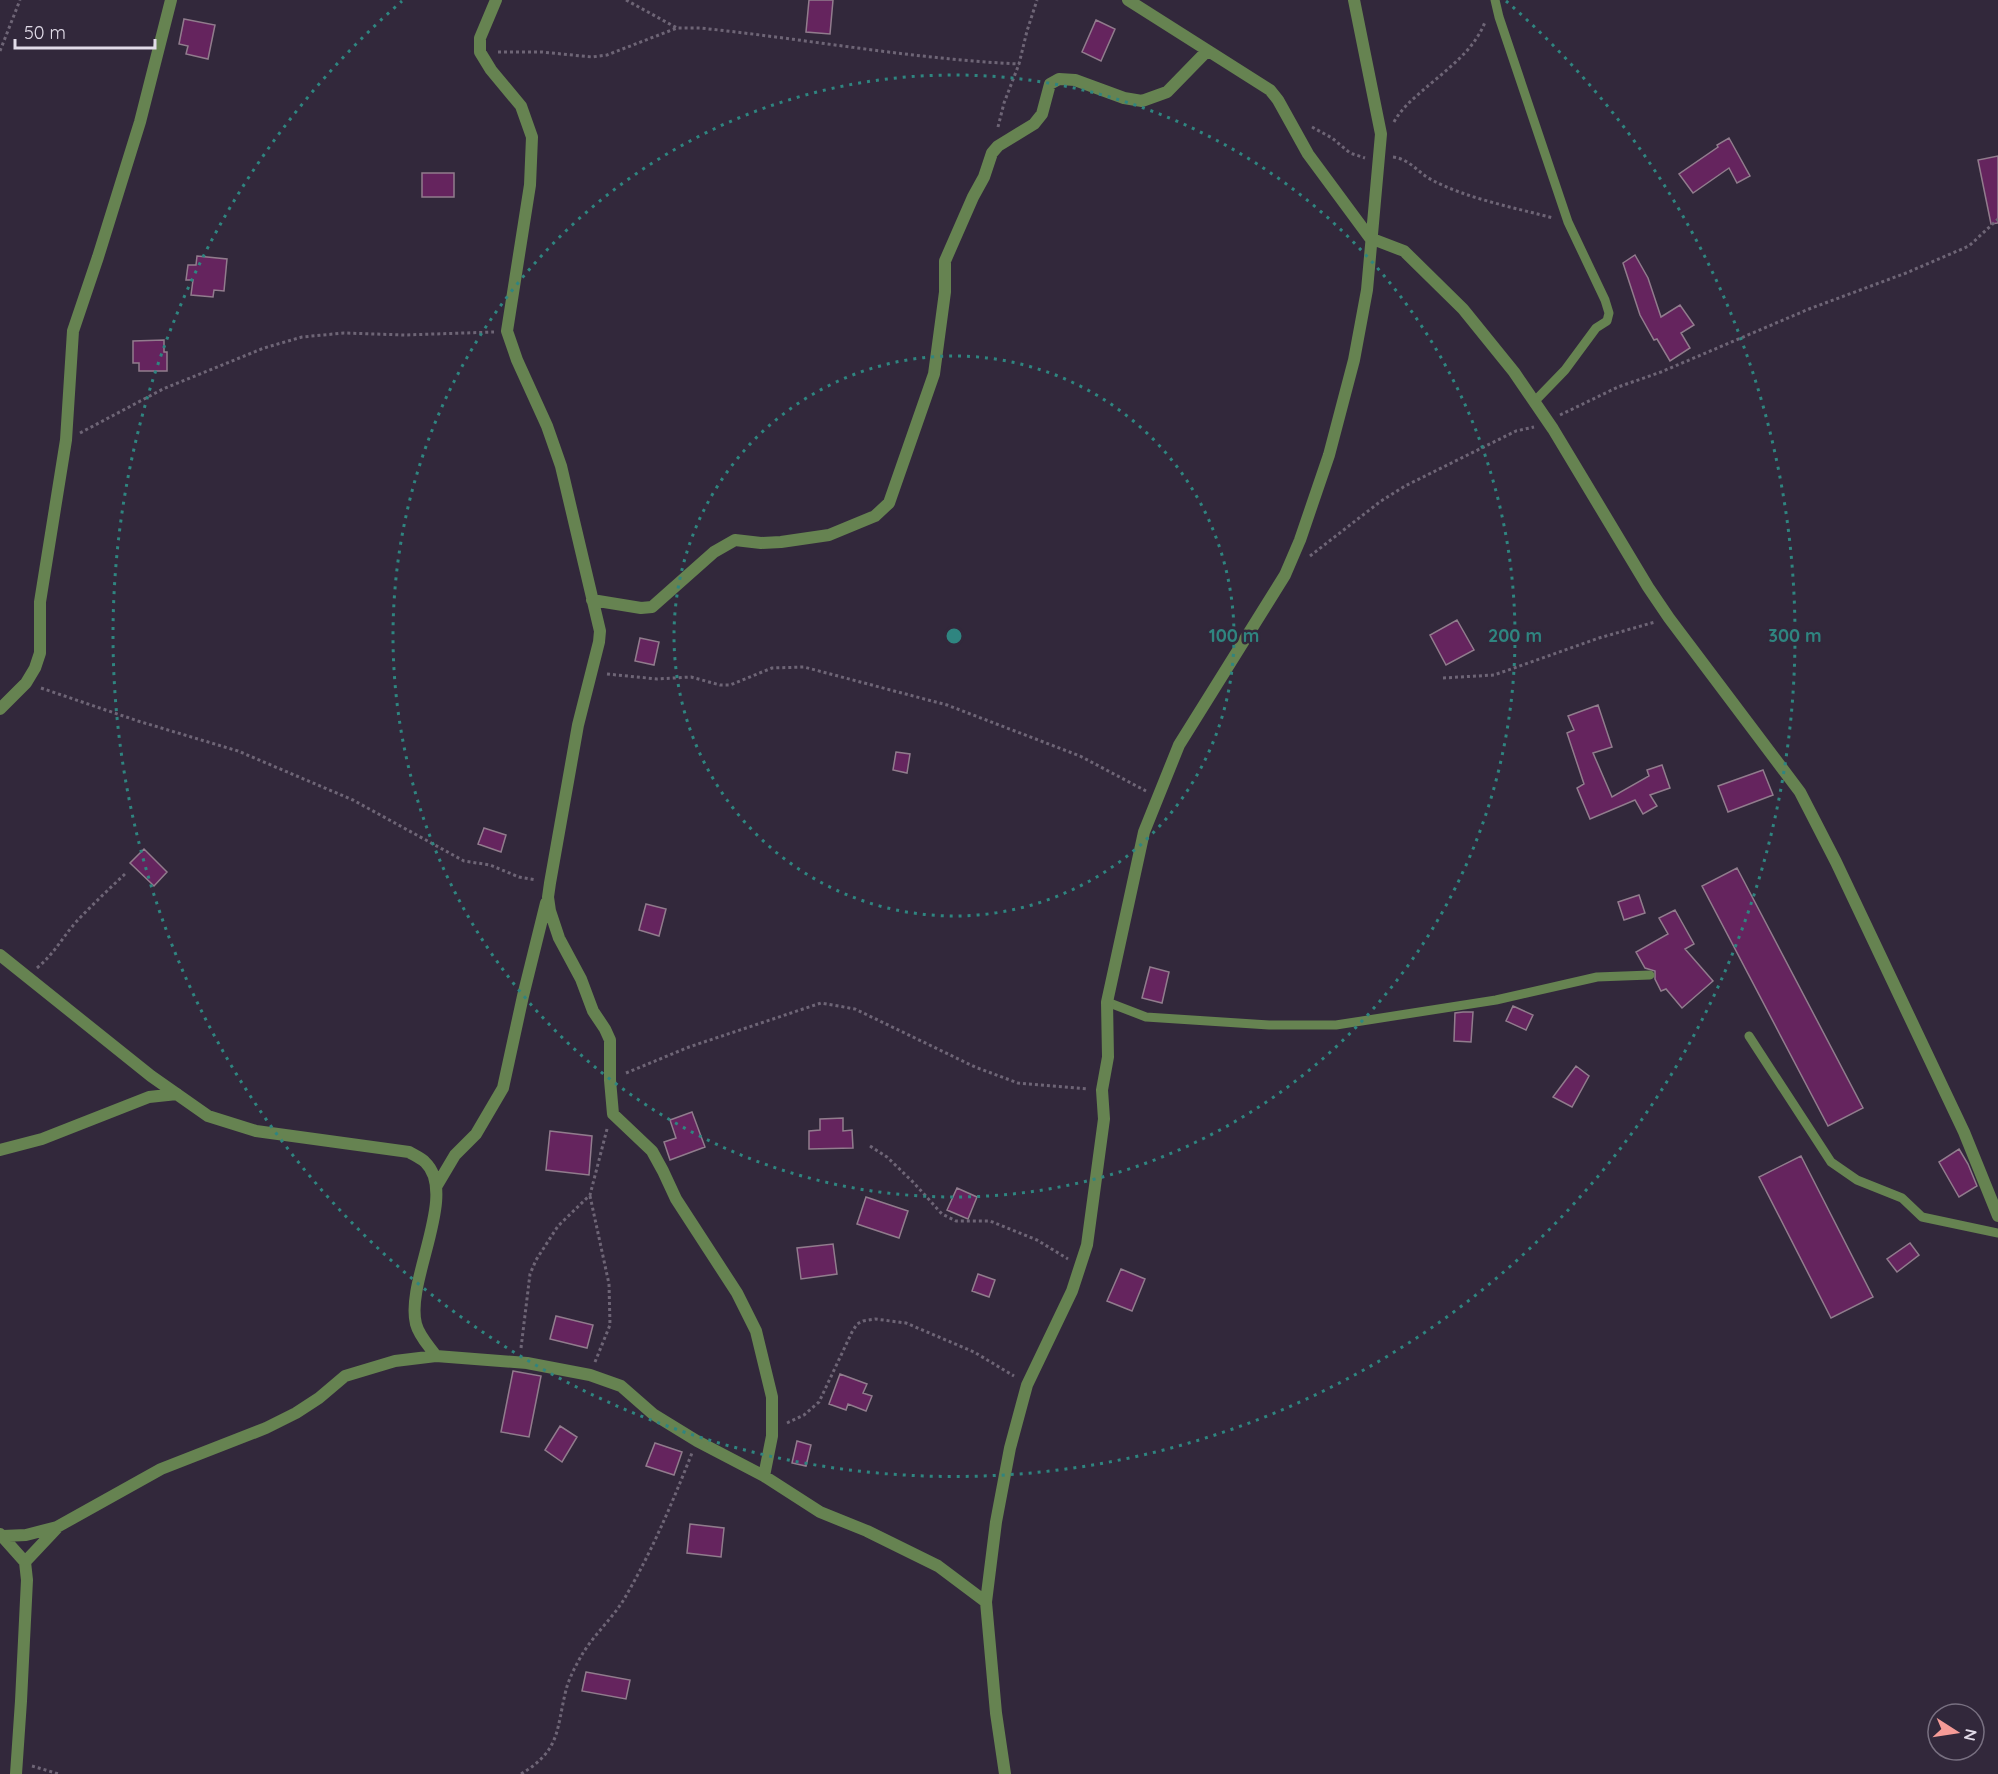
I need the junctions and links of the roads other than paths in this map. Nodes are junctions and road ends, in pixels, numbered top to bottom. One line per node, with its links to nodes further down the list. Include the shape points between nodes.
1 (171, 0): 10 (street, via 140,122 73,332 66,440 39,602 40,653 26,683)
2 (496, 0): 9 (street, via 480,38 480,52 521,106 532,137 530,185 507,331 561,466)
3 (1128, 0): 6 (street)
4 (1354, 0): 7 (street, via 1381,134)
5 (1495, 0): 8 (lane, via 1568,222 1609,313 1607,321 1596,328 1565,370)
6 (1208, 51): 7 (street, via 1270,90 1308,154); 9 (street, via 1167,92 1142,101 1075,80 1059,79 1050,84 1042,114 1034,124 998,146 945,261 945,292 934,374 888,503 875,516 829,535 781,542 735,540 714,552 652,608)
7 (1371, 238): 8 (street, via 1404,251 1455,301); 14 (street, via 1367,290 1354,360 1329,455 1300,540 1285,575 1179,745 1144,832)
8 (1534, 402): 19 (street, via 1669,618 1800,792 1964,1132)
9 (592, 600): 11 (street, via 600,631 578,725)
10 (0, 709)
11 (548, 897): 18 (street, via 503,1088 476,1134 455,1155); 22 (street, via 559,938 610,1040 613,1114 652,1151 676,1199 737,1293 756,1331 772,1397 772,1436)
12 (0, 956): 16 (street)
13 (1650, 975): 14 (lane, via 1597,977 1496,1000 1336,1025 1146,1017)
14 (1107, 1002): 26 (street, via 1104,1119 1087,1245 1072,1291 1027,1385 996,1522)
15 (1749, 1036): 20 (lane, via 1831,1162 1857,1180 1902,1198 1922,1217)
16 (177, 1094): 17 (street, via 149,1097 42,1139); 18 (street, via 208,1116 256,1131 409,1152 425,1162)
17 (0, 1150)
18 (436, 1187): 21 (street, via 438,1195 416,1297 416,1323)
19 (1998, 1216)
20 (1998, 1233)
21 (436, 1356): 22 (street, via 527,1363 590,1374 621,1386 653,1414); 23 (street, via 395,1361 345,1376 296,1413 161,1469)
22 (764, 1476): 26 (street, via 820,1512 938,1566)
23 (57, 1527): 24 (street, via 26,1535); 25 (street)
24 (2, 1535): 25 (street)
25 (25, 1562): 27 (street)
26 (986, 1602): 28 (street)
27 (16, 1768)
28 (1005, 1774)

